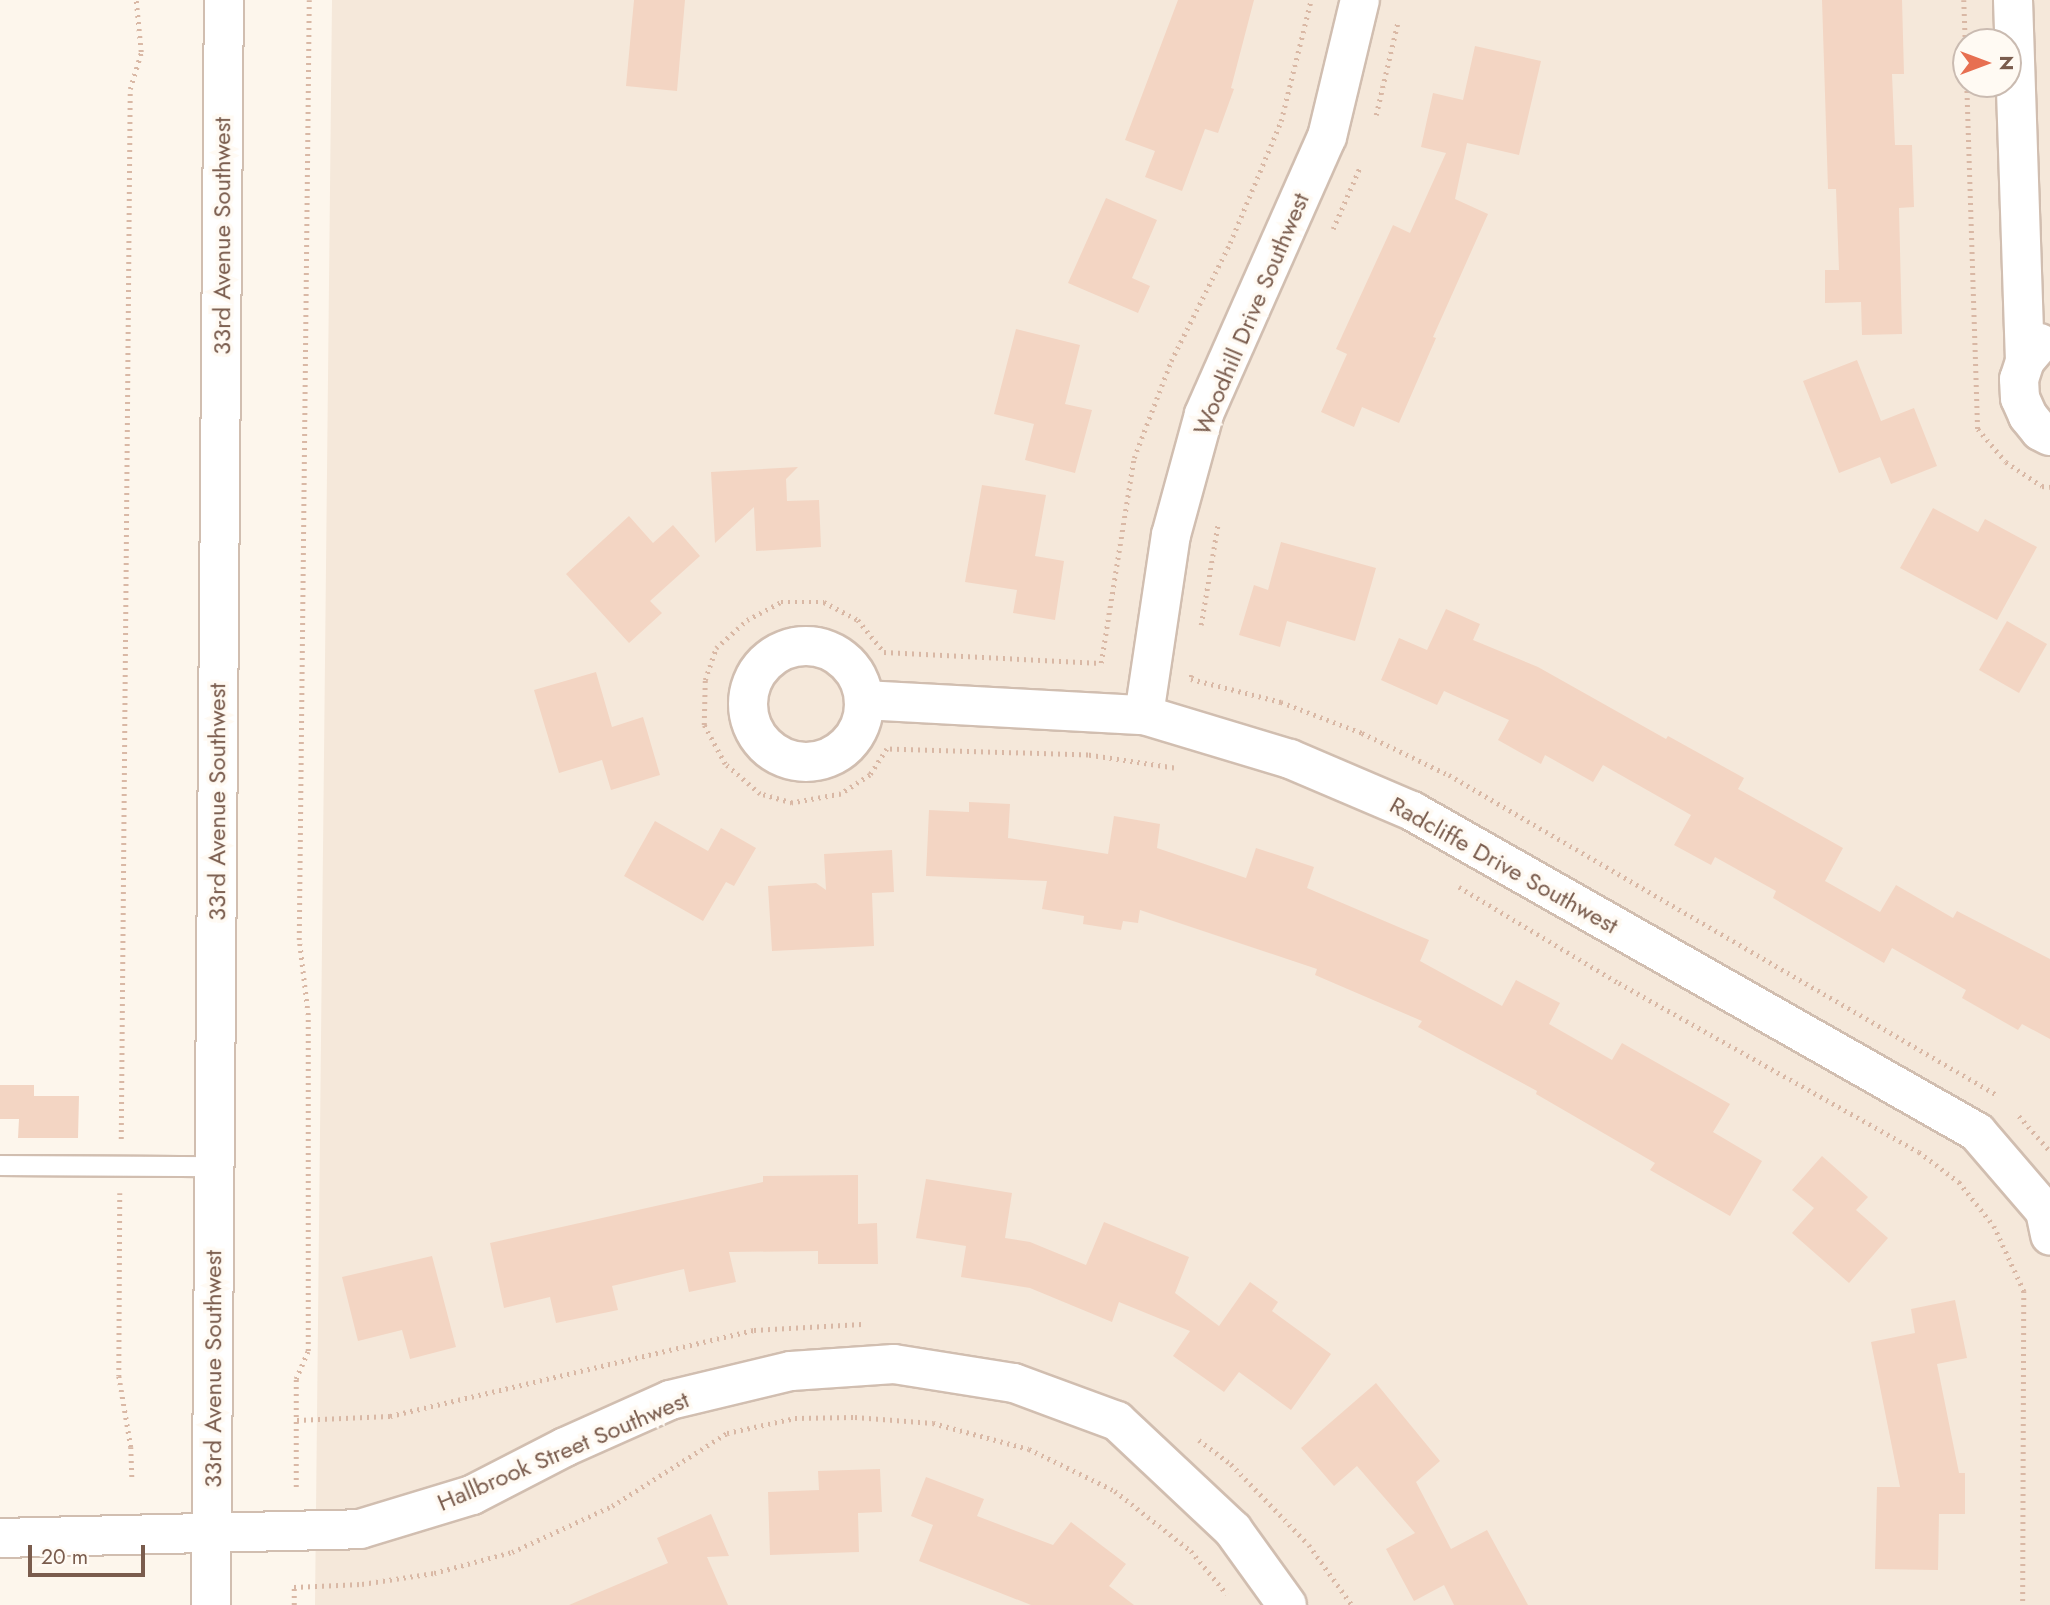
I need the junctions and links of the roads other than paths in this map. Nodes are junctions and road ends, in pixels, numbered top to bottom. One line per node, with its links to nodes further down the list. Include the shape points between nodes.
1 (224, 0): 9 (street, 33rd Avenue Southwest)
2 (1360, 0): 7 (street, Woodhill Drive Southwest, via 1327,136 1204,414 1171,535)
3 (2013, 0): 4 (street)
4 (2037, 348): 5 (street, via 2019,379 2020,398 2028,416)
5 (2050, 436)
6 (864, 700): 7 (street, Radcliffe Drive Southwest)
7 (1144, 715): 10 (street, Radcliffe Drive Southwest, via 1290,759 1412,811 1977,1132 2045,1211)
8 (0, 1165): 9 (lane)
9 (215, 1166): 11 (street, 33rd Avenue Southwest)
10 (2050, 1235)
11 (212, 1531): 12 (street, Hallbrook Street Southwest); 13 (street, 33rd Avenue Southwest); 14 (street, Hallbrook Street Southwest, via 360,1529 472,1495 670,1400 791,1371 894,1364 1014,1383 1117,1421 1233,1530)
12 (0, 1538)
13 (211, 1605)
14 (1287, 1605)

